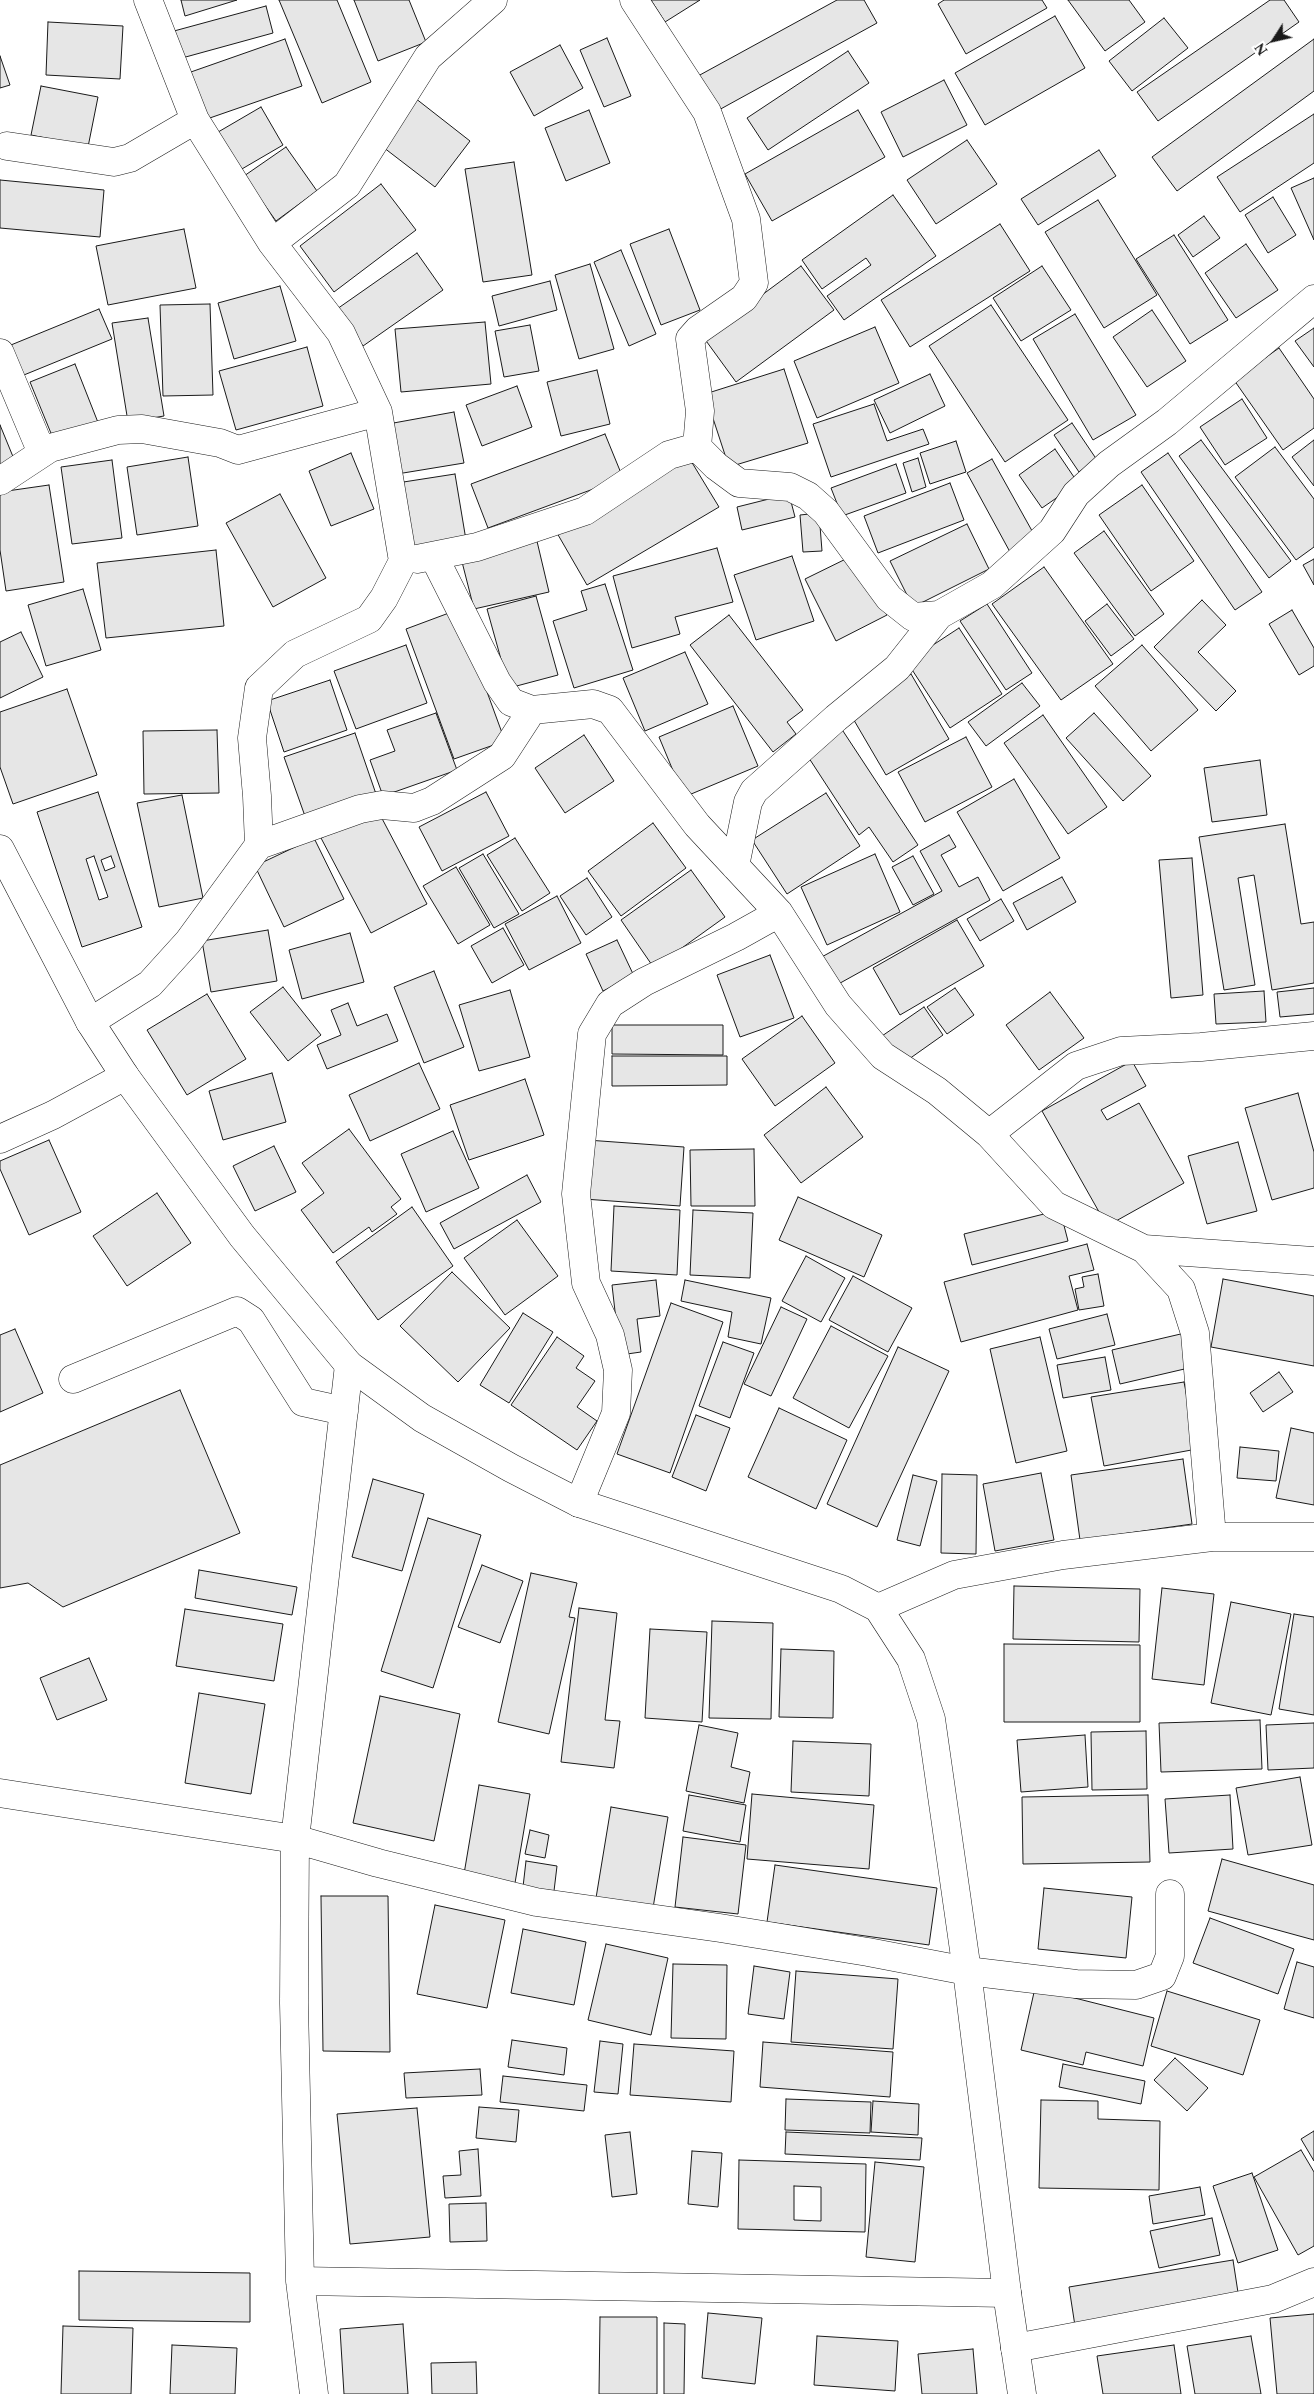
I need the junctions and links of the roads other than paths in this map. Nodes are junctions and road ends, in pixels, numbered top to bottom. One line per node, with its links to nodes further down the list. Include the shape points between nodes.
1 (148, 0): 4 (street)
2 (493, 0): 6 (street, via 428,57 348,185)
3 (634, 0): 10 (street, via 708,112 746,220 754,283 744,298 690,339 700,411)
4 (196, 120): 5 (street, via 130,158 114,162); 6 (street)
5 (7, 146)
6 (272, 244): 9 (street, via 340,333)
7 (1314, 299): 15 (street, via 1167,422 1109,464 1076,494 1052,531 992,585)
8 (0, 353): 11 (street)
9 (378, 412): 11 (street, via 238,450 220,443 142,429 118,430); 14 (street)
10 (697, 447): 13 (street, via 669,455 585,510 477,547); 15 (street, via 739,483 790,487 808,496 826,512 889,598 913,617)
11 (42, 453): 12 (street)
12 (0, 481)
13 (434, 557): 14 (street); 16 (street, via 497,682 511,702)
14 (403, 561): 17 (street, via 369,619 295,654 259,688 252,738)
15 (939, 615): 19 (street, via 897,668 754,791 748,802)
16 (532, 710): 17 (street, via 502,756 432,801 414,808 382,806 360,809); 19 (street, via 593,704 610,710 697,825)
17 (259, 845): 21 (street, via 188,942 150,984)
18 (0, 849): 21 (street)
19 (735, 866): 20 (street)
20 (779, 913): 24 (street, via 838,1005 883,1056 936,1091); 31 (street, via 736,938 644,982 610,1004 592,1034 576,1194 586,1283 610,1335 618,1370 616,1413)
21 (90, 1022): 23 (street)
22 (1314, 1036): 24 (street, via 1121,1051 1076,1066)
23 (125, 1076): 25 (street); 28 (street, via 242,1236)
24 (990, 1134): 26 (street, via 1054,1205)
25 (0, 1139)
26 (1144, 1249): 27 (street); 32 (street, via 1181,1289 1195,1333)
27 (1314, 1261)
28 (349, 1365): 30 (street); 31 (street, via 422,1418)
29 (72, 1379): 30 (street, via 237,1311 251,1320 302,1402)
30 (344, 1411): 36 (street)
31 (579, 1503): 34 (street, via 841,1588)
32 (1212, 1537): 33 (street); 34 (street, via 1064,1555 954,1575)
33 (1314, 1537)
34 (878, 1608): 38 (street, via 911,1659 930,1719)
35 (0, 1793): 36 (street)
36 (294, 1839): 38 (street, via 536,1902 785,1938); 39 (street)
37 (1170, 1894): 38 (street, via 1170,1956 1162,1976 1136,1985 1076,1984)
38 (968, 1971): 41 (street)
39 (300, 2280): 41 (street); 43 (street)
40 (1314, 2282): 42 (street, via 1273,2299)
41 (1007, 2293): 42 (street)
42 (1015, 2348): 44 (street)
43 (314, 2394)
44 (1022, 2394)

